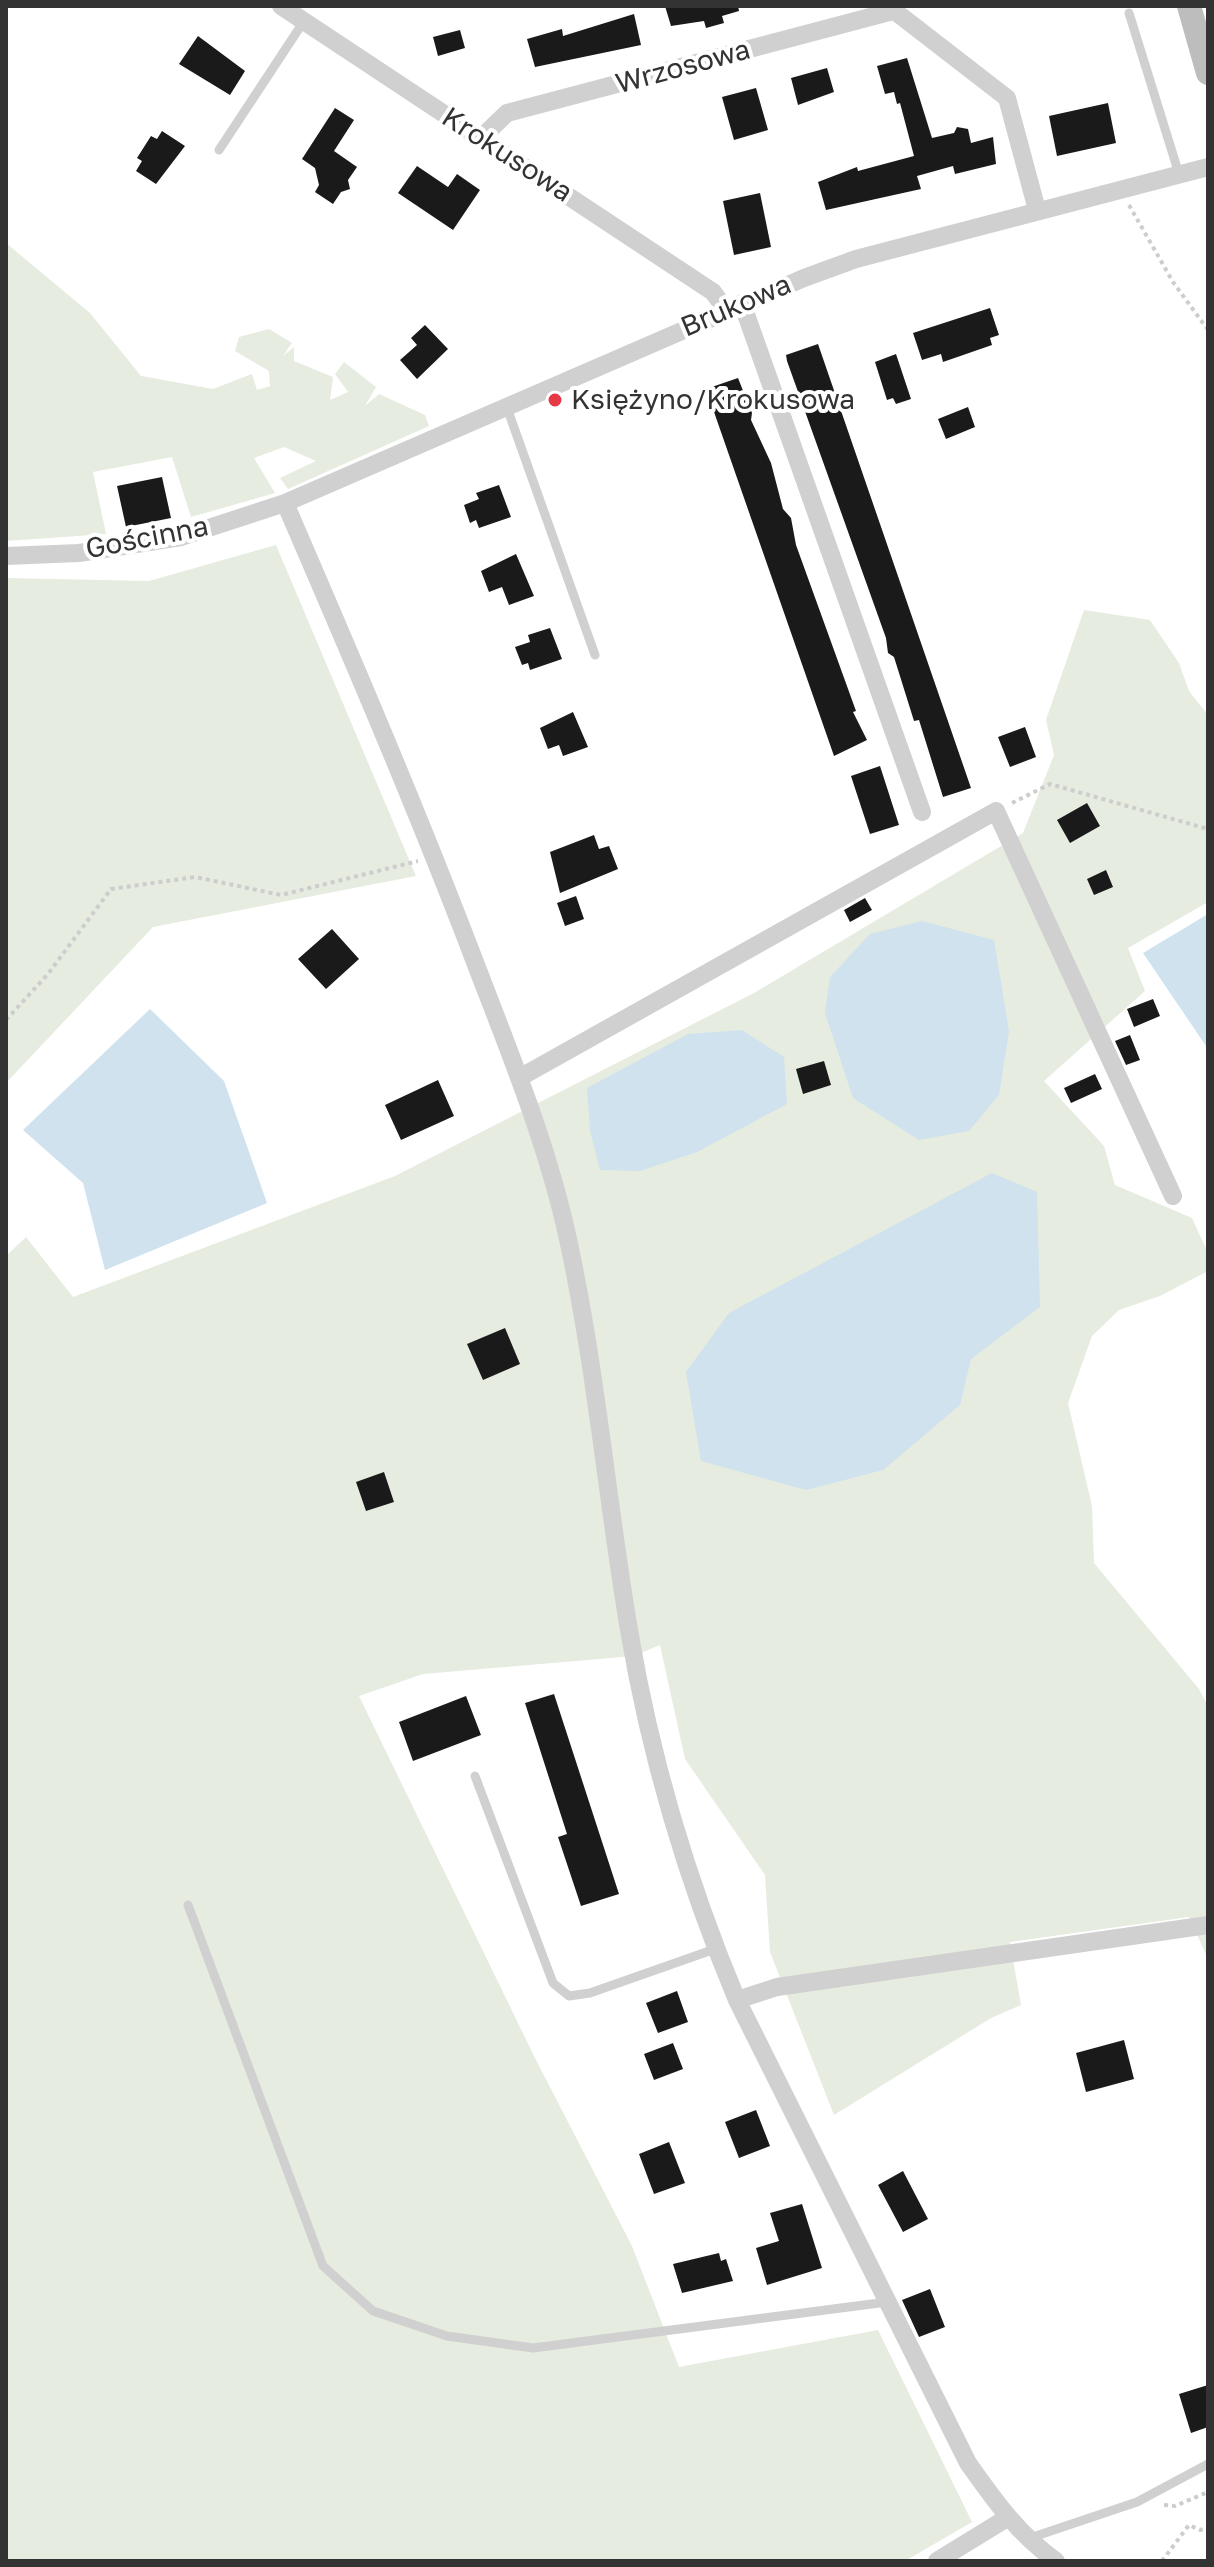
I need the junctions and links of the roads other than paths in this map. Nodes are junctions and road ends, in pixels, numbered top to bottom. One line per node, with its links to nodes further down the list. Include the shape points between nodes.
1 (281, 6): 5 (street, Krokusowa)
2 (1189, 6): 6 (main road)
3 (890, 9): 7 (street, Wrzosowa, via 507,113); 11 (street, via 1007,98)
4 (1129, 13): 10 (lane)
5 (304, 21): 7 (street, Krokusowa); 8 (lane)
6 (1208, 73)
7 (481, 138): 12 (street, Krokusowa)
8 (219, 150)
9 (1208, 167): 10 (street, Brukowa)
10 (1179, 174): 11 (street, Brukowa)
11 (1037, 210): 12 (street, Brukowa, via 856,259)
12 (734, 307): 13 (street, Brukowa); 17 (street)
13 (506, 405): 14 (street, Brukowa); 16 (lane)
14 (285, 503): 15 (street, Gościnna, via 181,537 79,553); 18 (street, via 416,807)
15 (6, 556)
16 (595, 655)
17 (922, 812)
18 (519, 1078): 19 (street, via 996,811); 23 (street, via 568,1239 629,1634 679,1835)
19 (1173, 1196)
20 (475, 1776): 23 (lane, via 553,1983 569,1996)
21 (188, 1905): 25 (lane, via 323,2266 373,2311 447,2336 533,2348)
22 (1208, 1925): 24 (street, via 777,1987)
23 (715, 1949): 24 (street)
24 (737, 2000): 25 (street)
25 (887, 2302): 27 (street, via 968,2463)
26 (1208, 2464): 28 (lane, via 1137,2502)
27 (1007, 2518): 28 (street); 29 (street)
28 (1026, 2540): 30 (street)
29 (937, 2561)
30 (1056, 2561)

